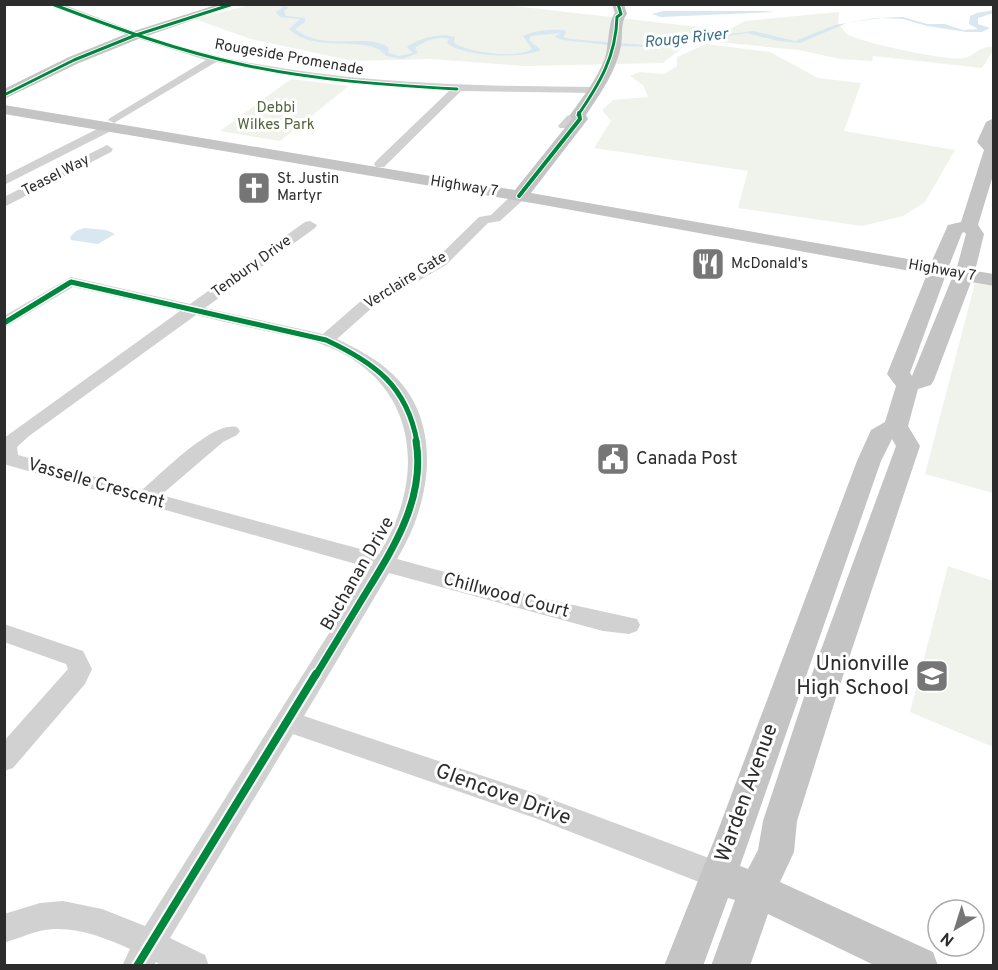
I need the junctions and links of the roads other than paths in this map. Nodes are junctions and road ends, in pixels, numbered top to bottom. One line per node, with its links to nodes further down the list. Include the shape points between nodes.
1 (52, 4): 5 (street, Rougeside Promenade)
2 (233, 4): 5 (main road)
3 (608, 4): 4 (main road, via 612,15)
4 (618, 11): 9 (main road, via 613,60)
5 (136, 35): 6 (main road); 7 (street, Rougeside Promenade)
6 (82, 58): 10 (main road); 11 (main road)
7 (214, 59): 8 (street, Rougeside Promenade, via 343,81); 14 (street)
8 (457, 89): 9 (street, Rougeside Promenade); 19 (street)
9 (596, 90): 13 (main road)
10 (4, 95)
11 (4, 102): 14 (main road, Highway 7)
12 (4, 109): 14 (main road, Highway 7)
13 (578, 115): 16 (street, Verclaire Gate); 21 (main road, Verclaire Gate, via 580,119)
14 (111, 123): 19 (main road, Highway 7); 20 (street); 21 (main road, Highway 7)
15 (993, 124): 18 (main road, via 985,142)
16 (564, 126): 21 (main road, Verclaire Gate)
17 (107, 149): 22 (street, Teasel Way)
18 (992, 150): 24 (main road)
19 (380, 164): 21 (main road, Highway 7)
20 (4, 181)
21 (515, 191): 25 (main road, Highway 7); 31 (street, Verclaire Gate, via 495,218 484,220 441,262 368,303)
22 (4, 203)
23 (310, 225): 29 (street, Tenbury Drive)
24 (969, 225): 25 (main road, Warden Avenue, via 954,229); 27 (main road, via 975,234)
25 (939, 264): 27 (main road, Highway 7); 32 (main road, Warden Avenue, via 898,374)
26 (993, 267): 27 (main road, Highway 7)
27 (965, 269): 28 (main road, Highway 7); 32 (main road, via 923,380)
28 (993, 280)
29 (194, 309): 30 (street, Buchanan Drive, via 71,282); 31 (street, Buchanan Drive); 35 (street, Vasselle Crescent, via 23,432 7,449 14,461)
30 (4, 323)
31 (326, 340): 36 (street, Buchanan Drive, via 361,357 390,382 409,414 418,441 414,497 406,522)
32 (908, 385): 33 (main road, Warden Avenue)
33 (896, 426): 41 (main road, Warden Avenue, via 880,435 869,461); 42 (main road, Warden Avenue, via 908,446 824,685 780,821 776,852)
34 (231, 431): 35 (street, via 211,441)
35 (145, 498): 36 (street, Vasselle Crescent)
36 (384, 563): 37 (street, Chillwood Court, via 537,606); 39 (street, Buchanan Drive)
37 (630, 625)
38 (4, 633): 40 (street, via 75,658 80,669)
39 (288, 722): 41 (street, Glencove Drive, via 537,806); 44 (street, Buchanan Drive)
40 (4, 760)
41 (717, 875): 42 (main road); 46 (main road, Warden Avenue)
42 (757, 891): 47 (main road, Warden Avenue); 48 (main road)
43 (4, 929): 44 (street, via 44,916 72,915 96,921)
44 (144, 955): 45 (street)
45 (194, 966)
46 (683, 966)
47 (730, 966)
48 (919, 966)

